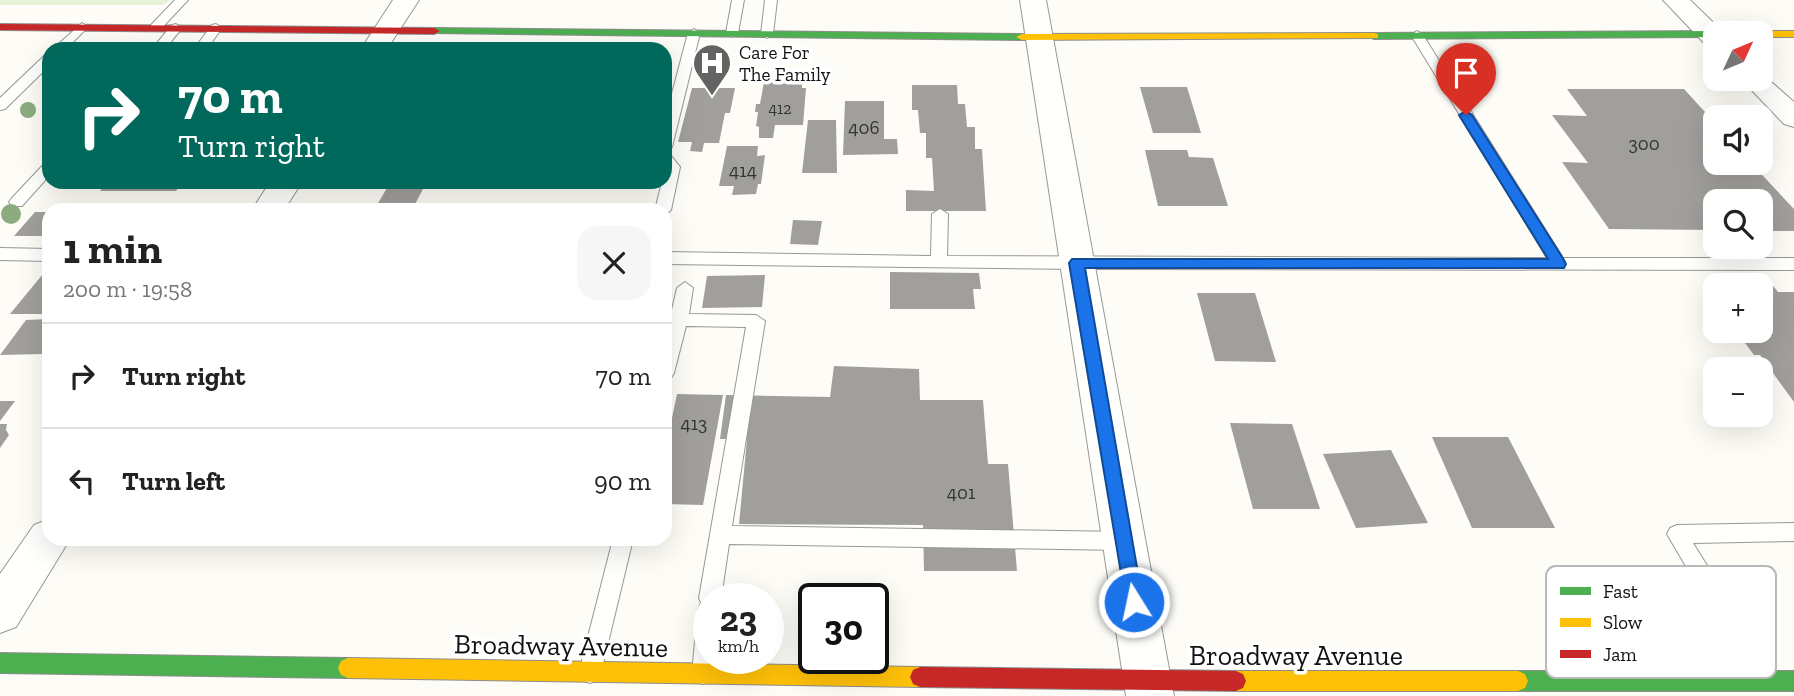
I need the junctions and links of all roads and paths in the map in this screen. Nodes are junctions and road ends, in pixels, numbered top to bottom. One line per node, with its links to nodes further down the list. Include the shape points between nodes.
1 (182, 0): 10 (lane)
2 (406, 0): 21 (street)
3 (738, 0): 14 (lane)
4 (771, 0): 15 (lane)
5 (1033, 0): 20 (street)
6 (1676, 0): 7 (street)
7 (1703, 26)
8 (0, 27): 9 (street)
9 (82, 27): 10 (street); 22 (lane)
10 (155, 28): 11 (street)
11 (176, 28): 12 (street); 23 (lane)
12 (216, 28): 21 (street); 24 (lane)
13 (694, 33): 14 (street); 21 (street); 29 (lane)
14 (732, 33): 15 (street)
15 (768, 34): 20 (street)
16 (1773, 34): 17 (street)
17 (1794, 34)
18 (1417, 35): 19 (street); 20 (street); 38 (lane)
19 (1703, 36)
20 (1039, 37): 37 (street)
21 (380, 39)
22 (66, 42)
23 (164, 42)
24 (205, 42)
25 (42, 66): 27 (lane)
26 (1767, 91): 28 (street)
27 (0, 106)
28 (1794, 118)
29 (672, 119)
30 (42, 175): 31 (lane)
31 (17, 202)
32 (940, 214): 36 (lane)
33 (0, 254): 34 (lane)
34 (42, 255)
35 (672, 258): 36 (lane)
36 (939, 261): 37 (lane)
37 (1077, 263): 38 (lane); 45 (street)
38 (1559, 264): 39 (lane)
39 (1794, 264)
40 (685, 288): 41 (lane)
41 (679, 320): 42 (lane); 44 (lane, via 756,321)
42 (672, 346)
43 (1794, 532): 48 (lane, via 1677,534)
44 (719, 535): 45 (lane); 49 (lane)
45 (1123, 541): 59 (street)
46 (44, 546): 50 (street)
47 (620, 546): 52 (lane)
48 (1696, 566)
49 (712, 583)
50 (0, 612)
51 (0, 663): 52 (street, Broadway Avenue)
52 (590, 672): 53 (street, Broadway Avenue)
53 (693, 674)
54 (702, 674): 58 (street, Broadway Avenue)
55 (1763, 678): 56 (lane)
56 (1765, 681): 57 (street, Broadway Avenue); 59 (street, Broadway Avenue)
57 (1794, 681)
58 (745, 685): 59 (street, Broadway Avenue)
59 (1148, 689)

